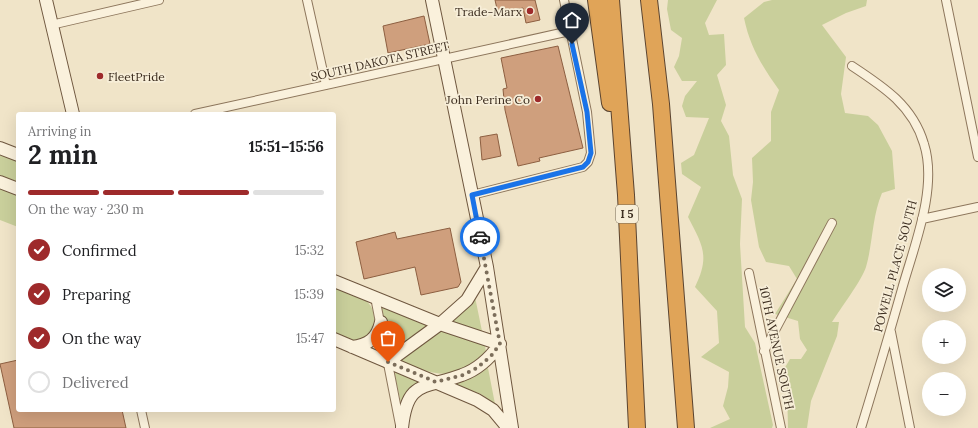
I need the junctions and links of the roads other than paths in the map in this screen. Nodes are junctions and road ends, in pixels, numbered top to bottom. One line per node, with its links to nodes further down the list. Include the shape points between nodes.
1 (46, 0): 11 (street)
2 (160, 0): 11 (street)
3 (308, 0): 15 (street)
4 (432, 0): 13 (street)
5 (564, 0): 12 (street)
6 (596, 0): 25 (highway, via 605,72)
7 (612, 0): 25 (highway, I 5)
8 (649, 0): 16 (highway)
9 (660, 0): 16 (highway, via 665,61)
10 (946, 0): 21 (street)
11 (51, 25): 17 (street)
12 (570, 31): 13 (street, SOUTH DAKOTA STREET); 24 (street, via 587,112 591,153 588,162 583,167)
13 (444, 58): 15 (street, SOUTH DAKOTA STREET); 24 (street)
14 (852, 66): 27 (street, POWELL PLACE SOUTH, via 896,97 920,132 928,169)
15 (326, 85): 18 (street, SOUTH DAKOTA STREET)
16 (661, 104): 48 (highway)
17 (73, 112)
18 (204, 112)
19 (0, 148): 20 (street)
20 (16, 153)
21 (978, 157)
22 (0, 182): 23 (street)
23 (16, 188)
24 (472, 195): 29 (street)
25 (626, 195): 47 (highway, I 5)
26 (978, 207): 27 (street)
27 (922, 218): 35 (street, POWELL PLACE SOUTH)
28 (832, 223): 39 (street)
29 (487, 267): 34 (street, via 467,300); 37 (street)
30 (749, 273): 39 (street, 10TH AVENUE SOUTH)
31 (336, 282): 32 (street)
32 (375, 297): 33 (street); 34 (street)
33 (381, 322): 38 (street, via 375,338 363,346); 40 (street)
34 (440, 324): 37 (street); 40 (street)
35 (891, 329): 50 (street, POWELL PLACE SOUTH); 51 (street)
36 (336, 339): 38 (street)
37 (500, 344): 41 (street, via 477,368 463,375); 46 (street)
38 (352, 347): 40 (street)
39 (764, 351): 49 (street, 10TH AVENUE SOUTH)
40 (388, 362): 41 (street); 44 (street)
41 (436, 382): 44 (street, via 421,387 412,394 406,403); 45 (street, via 493,410)
42 (141, 412): 43 (street)
43 (145, 428)
44 (401, 428)
45 (508, 428)
46 (512, 428)
47 (637, 428)
48 (686, 428)
49 (780, 428)
50 (861, 428)
51 (910, 428)

